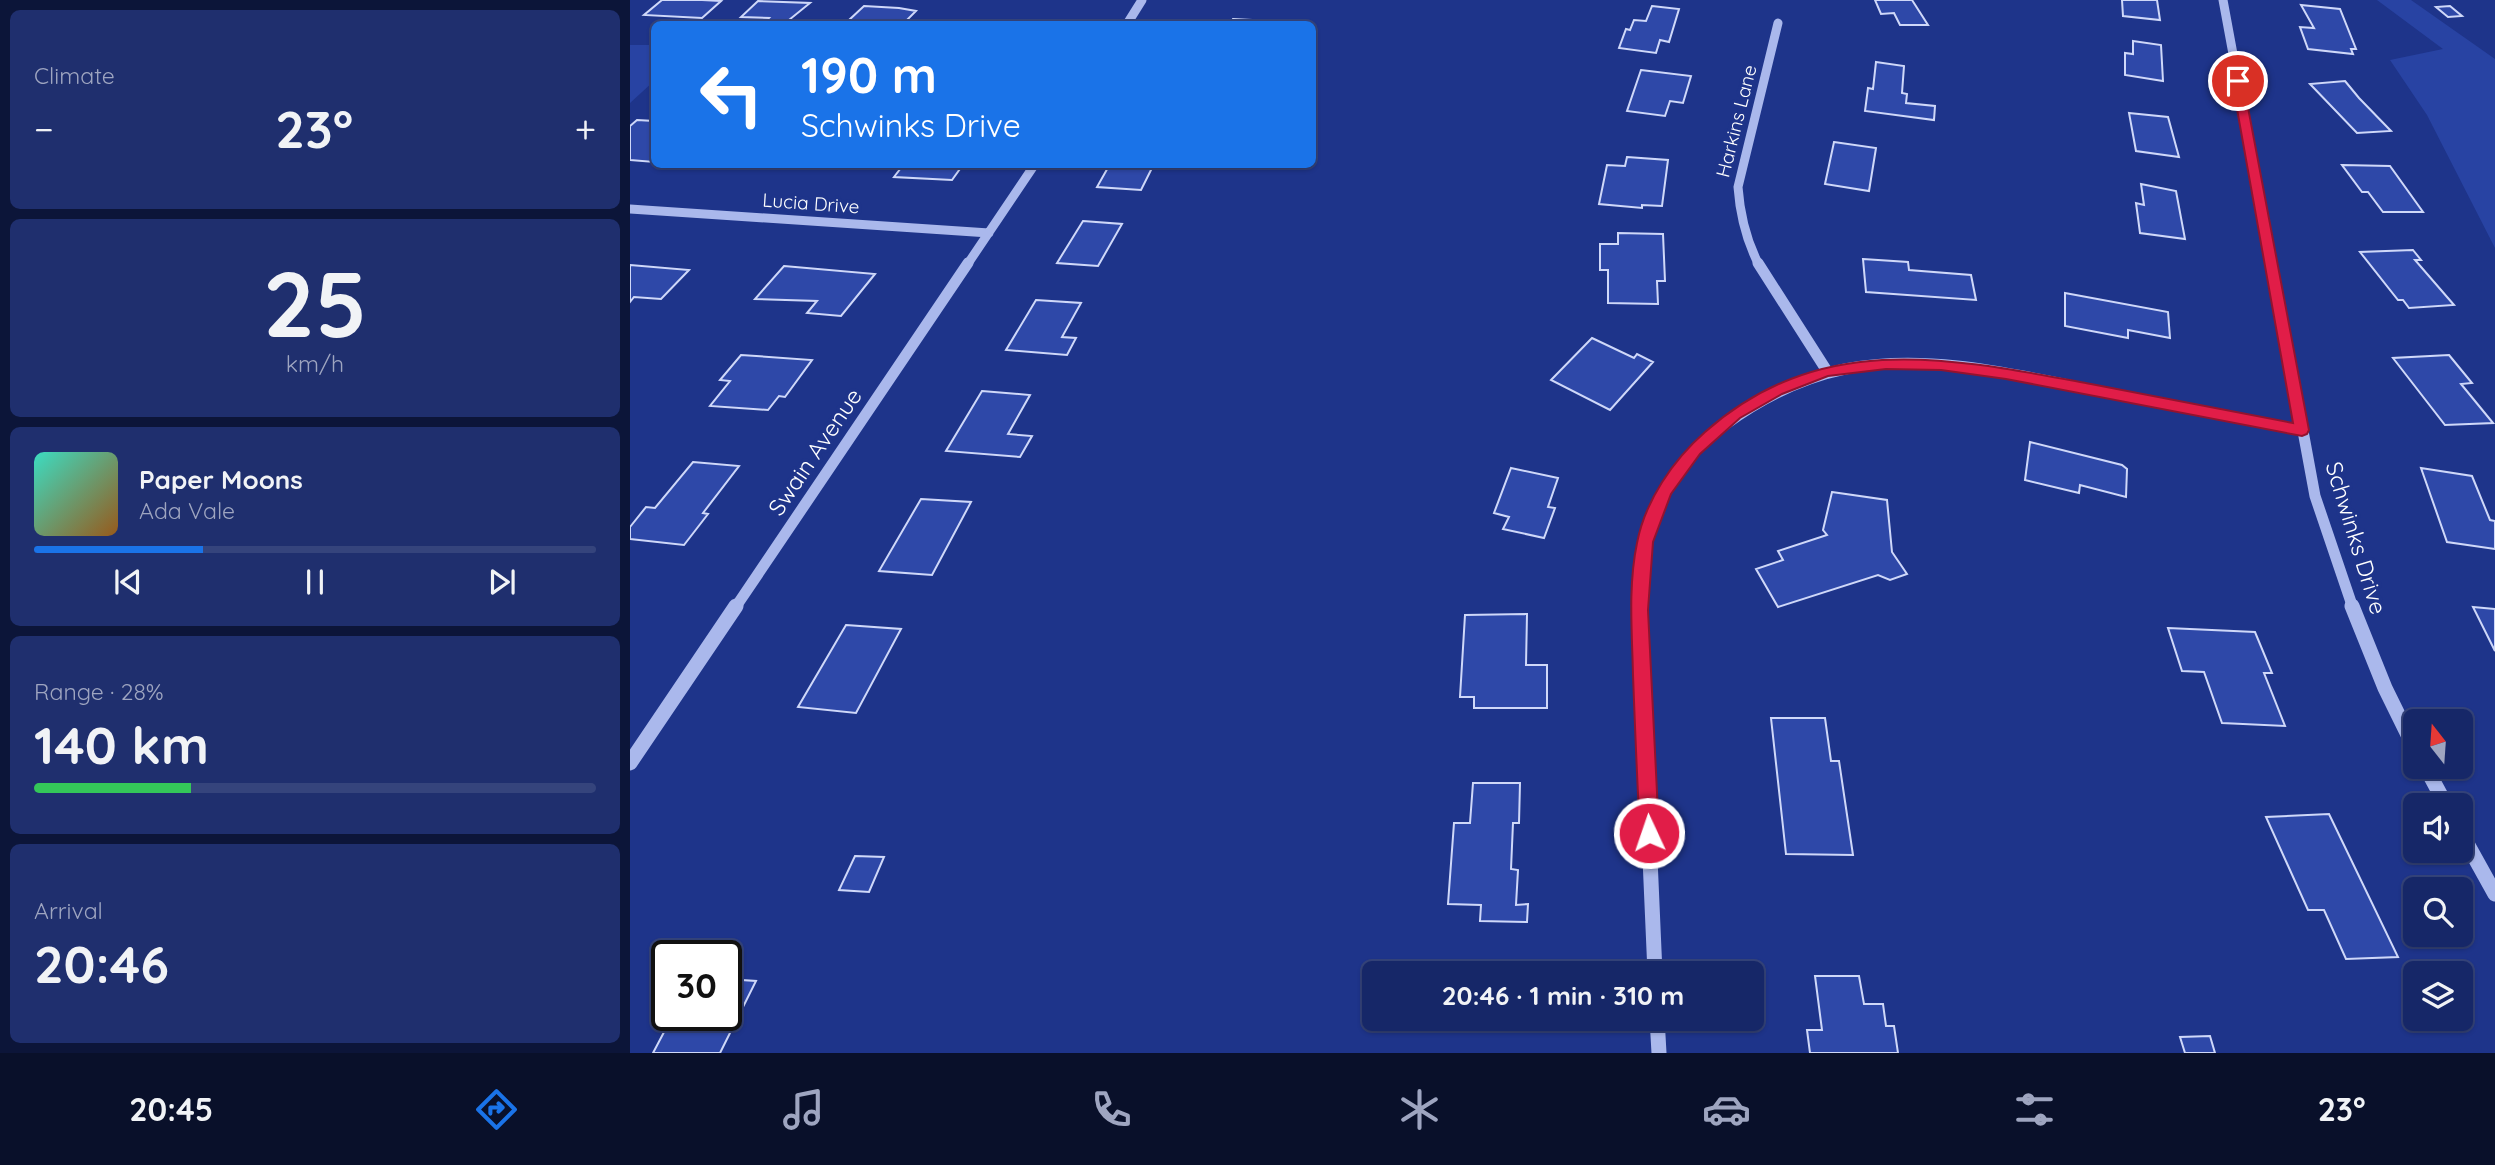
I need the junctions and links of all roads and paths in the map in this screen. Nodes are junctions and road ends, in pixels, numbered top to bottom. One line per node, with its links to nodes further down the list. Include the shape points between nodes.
1 (1142, 0): 3 (street)
2 (2223, 0): 9 (street, Schwinks Drive)
3 (1128, 21)
4 (1778, 23): 8 (street, Harkins Lane, via 1738,187 1737,208 1753,256)
5 (1032, 168): 7 (street, Swain Avenue)
6 (630, 209): 7 (street, Lucia Drive)
7 (989, 233): 11 (street, Swain Avenue)
8 (1827, 371): 9 (street, via 1886,364 2006,373); 14 (street, via 1777,390 1735,414 1694,450 1664,491 1645,542 1639,610)
9 (2302, 430): 10 (street, Schwinks Drive, via 2315,496 2337,568)
10 (2403, 723)
11 (630, 763)
12 (2473, 854): 13 (street)
13 (2495, 894)
14 (1655, 961)
15 (1658, 1031): 16 (street)
16 (1659, 1053)

